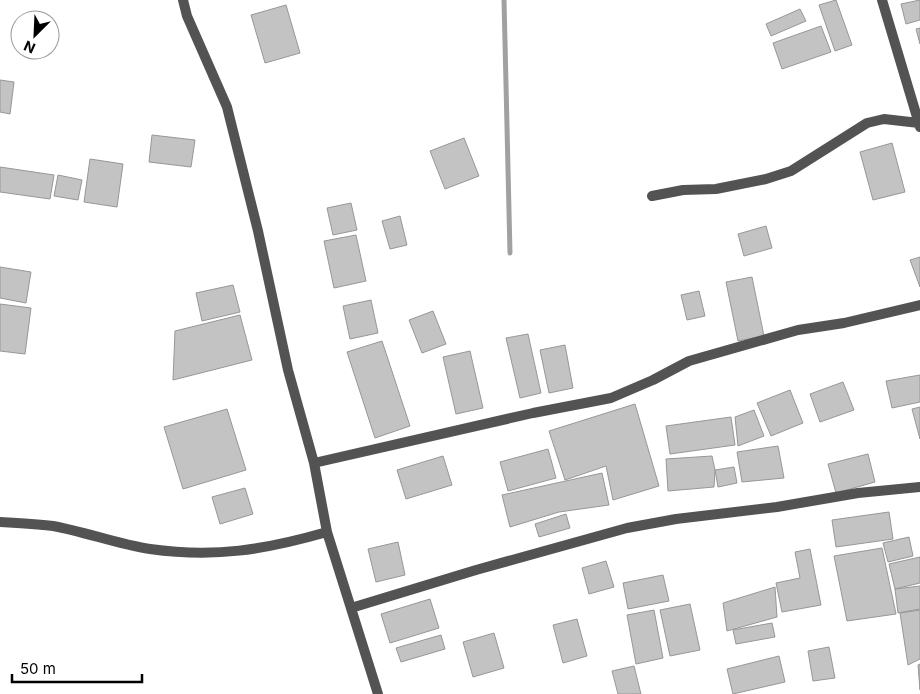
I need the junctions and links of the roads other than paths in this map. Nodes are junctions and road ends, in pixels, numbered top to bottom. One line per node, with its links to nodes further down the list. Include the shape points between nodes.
1 (183, 0): 6 (street, via 227,107 288,370)
2 (882, 0): 3 (street)
3 (919, 125): 4 (street, via 884,120 867,123 791,171 716,189 683,190)
4 (652, 196)
5 (920, 305): 6 (street, via 844,324 798,330 690,361 611,398)
6 (314, 463): 9 (street)
7 (920, 487): 10 (street, via 858,493 627,528)
8 (0, 522): 9 (street, via 53,526 149,549 204,553 244,552)
9 (327, 532): 10 (street)
10 (351, 608): 11 (street)
11 (378, 694)

